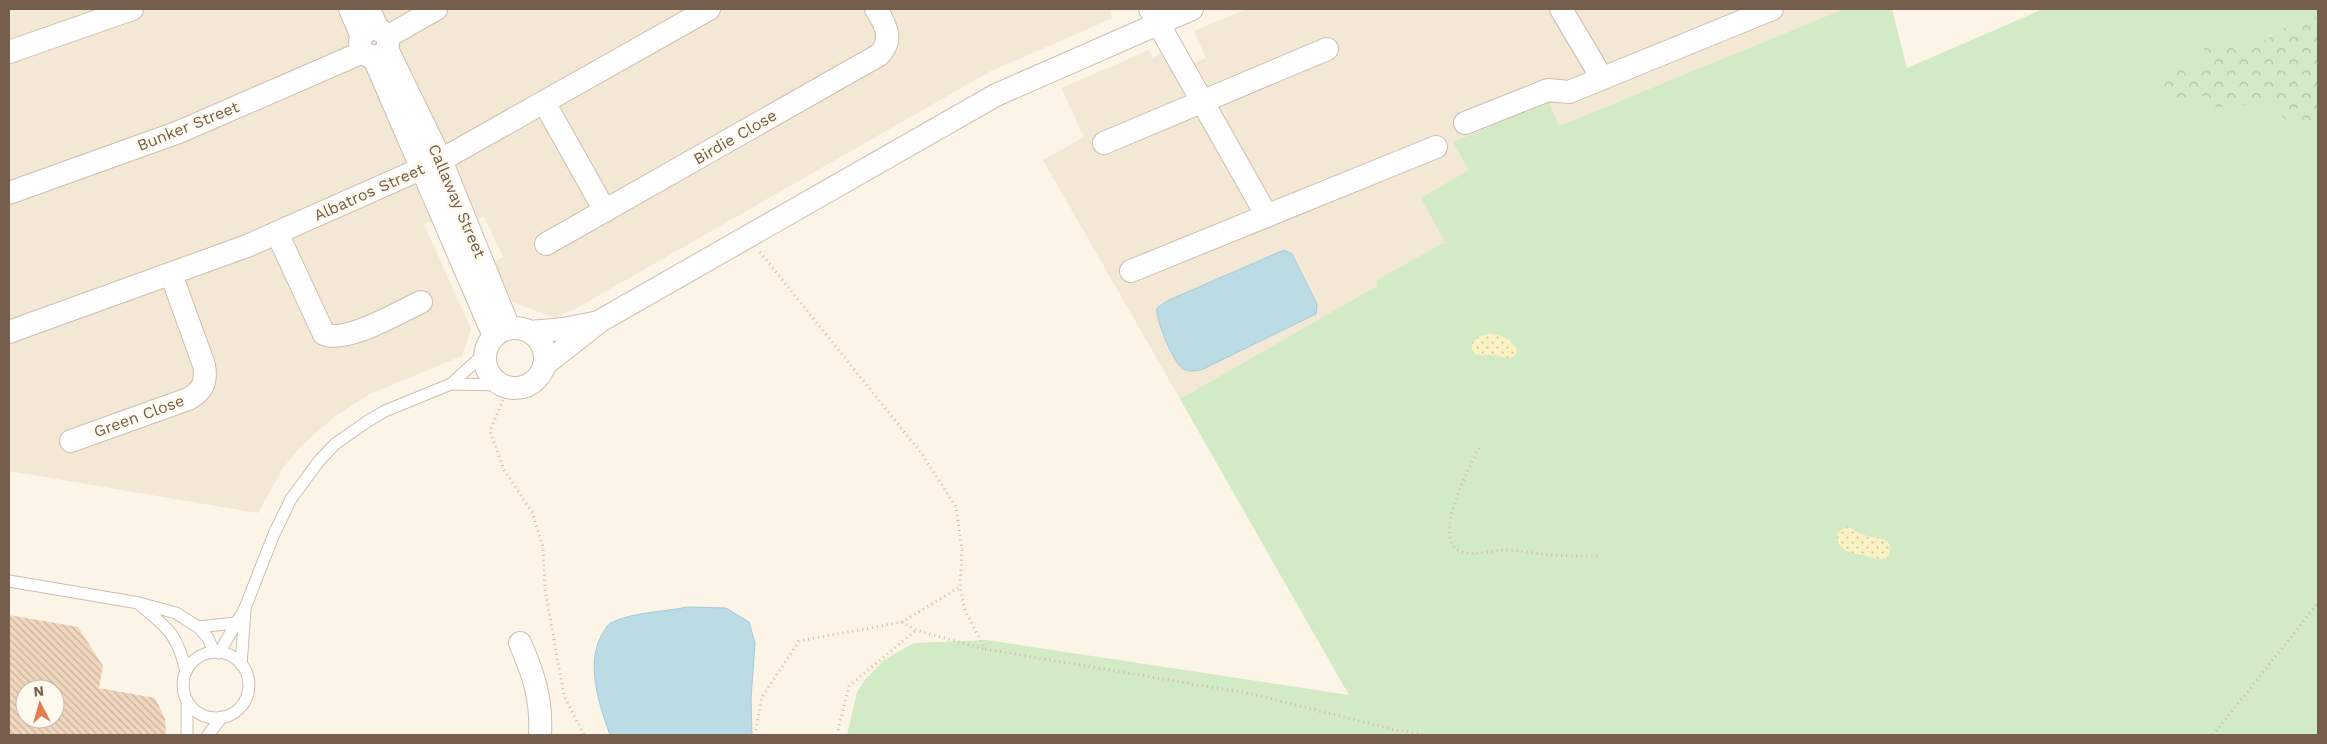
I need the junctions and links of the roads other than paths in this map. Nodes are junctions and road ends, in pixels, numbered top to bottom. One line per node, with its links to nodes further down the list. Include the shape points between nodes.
1 (132, 9): 13 (street)
2 (350, 9): 11 (street, Callaway Street)
3 (369, 9): 11 (street, Callaway Street)
4 (436, 9): 11 (street, Bunker Street)
5 (709, 9): 15 (street, Albatros Street)
6 (876, 9): 22 (street, Birdie Close, via 888,33 885,49 879,55)
7 (1192, 9): 10 (street)
8 (1561, 9): 14 (street)
9 (1757, 11): 14 (street)
10 (1154, 16): 16 (street); 29 (street, via 996,95)
11 (375, 43): 20 (street, Callaway Street); 21 (street, Bunker Street, via 179,132)
12 (1326, 49): 16 (street)
13 (9, 52)
14 (1602, 78): 17 (street, via 1569,92 1548,90)
15 (544, 102): 20 (street, Albatros Street); 22 (street)
16 (1203, 102): 18 (street); 23 (street)
17 (1466, 124)
18 (1104, 143)
19 (1436, 147): 23 (street)
20 (432, 164): 24 (street, Albatros Street); 31 (street, Callaway Street)
21 (9, 193)
22 (605, 211): 25 (street, Birdie Close)
23 (1267, 216): 26 (street)
24 (277, 232): 27 (street, Albatros Street); 28 (street, via 324,334 331,337 350,334)
25 (546, 244)
26 (1132, 271)
27 (171, 274): 30 (street, Albatros Street); 35 (street, Green Close, via 204,365 206,376 202,389 188,399)
28 (421, 302)
29 (600, 321): 31 (street, via 564,330); 32 (street)
30 (9, 332)
31 (505, 337): 32 (street, via 541,343); 33 (lane); 34 (street, via 486,368 490,375)
32 (544, 365): 34 (street, via 531,383)
33 (451, 384): 34 (lane); 38 (lane, via 385,411 336,444 319,461 280,519)
34 (506, 386)
35 (71, 441)
36 (9, 581): 37 (lane)
37 (139, 603): 40 (lane, via 176,613); 44 (lane, via 176,638)
38 (245, 608): 39 (lane); 43 (lane)
39 (235, 623): 40 (lane); 42 (lane)
40 (198, 627): 42 (lane)
41 (520, 643): 49 (street, via 536,684)
42 (216, 652): 43 (lane, via 232,656); 44 (lane, via 197,658)
43 (241, 665): 46 (lane, via 248,680 246,696 237,710)
44 (186, 672): 45 (lane, via 184,692)
45 (187, 701): 46 (lane, via 202,715); 47 (lane)
46 (222, 717): 48 (lane)
47 (186, 735)
48 (208, 735)
49 (540, 735)

